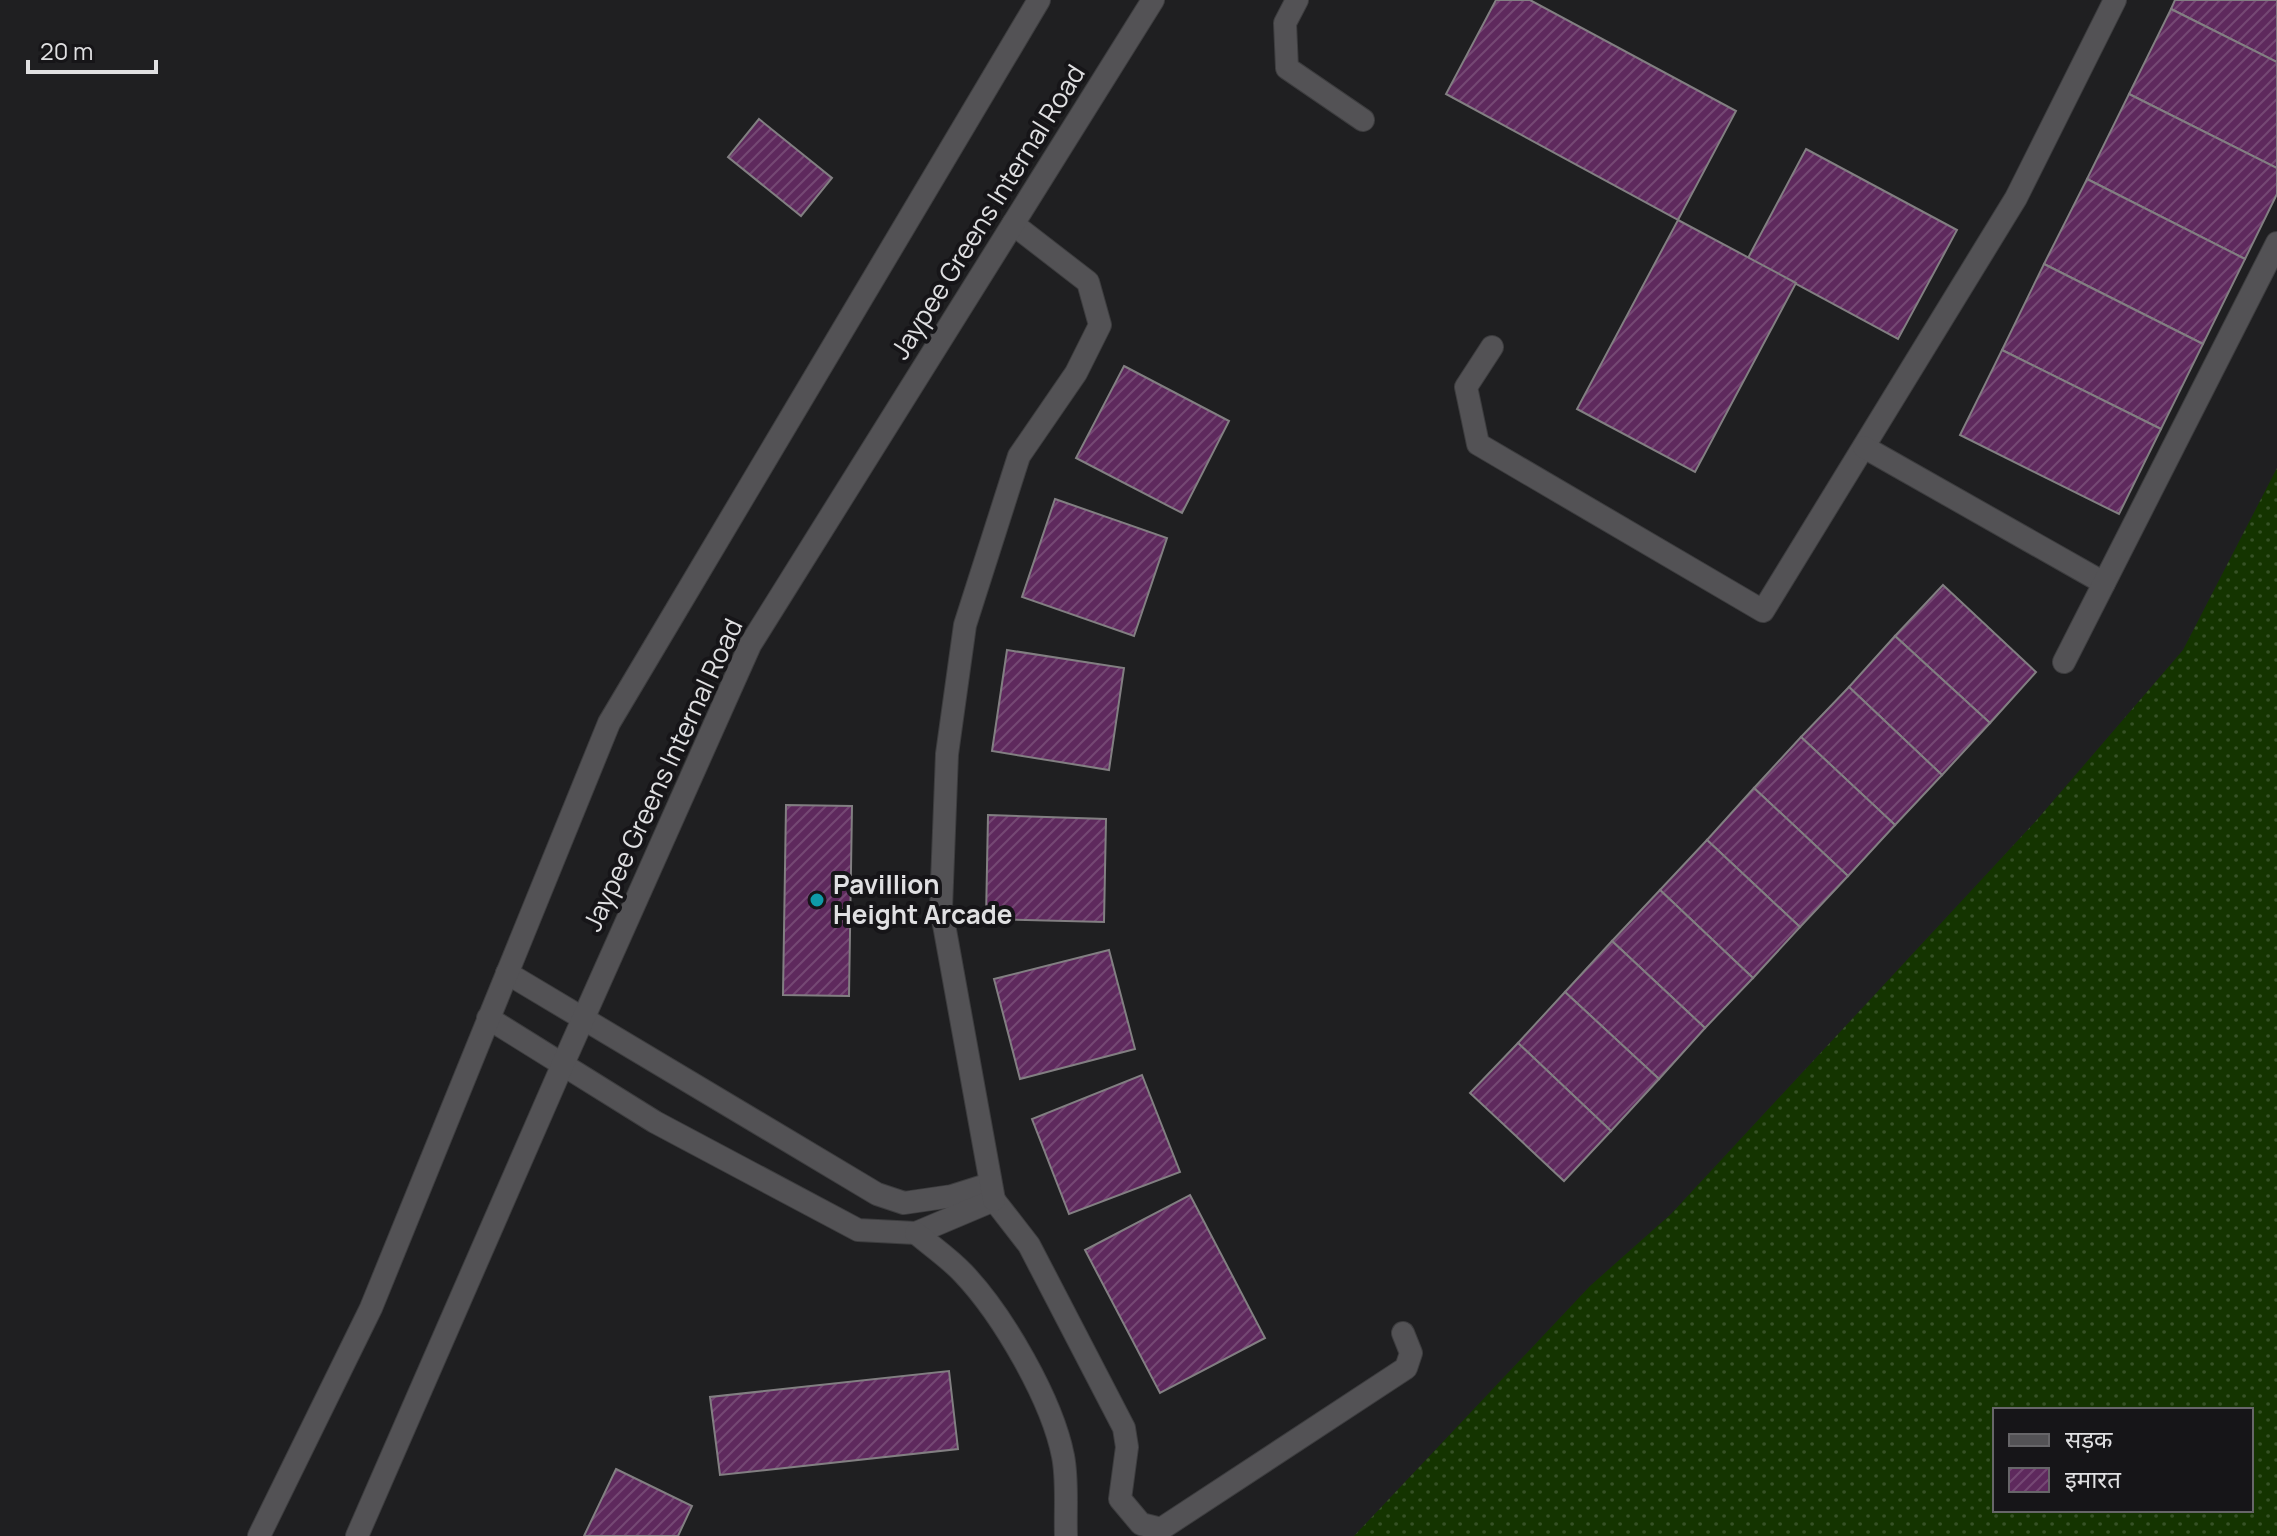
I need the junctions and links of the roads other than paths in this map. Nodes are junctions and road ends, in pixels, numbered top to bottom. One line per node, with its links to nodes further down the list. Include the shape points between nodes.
1 (1039, 0): 12 (street, via 609,723)
2 (1153, 0): 6 (street, Jaypee Greens Internal Road)
3 (1297, 0): 5 (street, via 1285,23 1287,68)
4 (2115, 0): 9 (street, via 2016,198)
5 (1363, 120)
6 (1013, 224): 14 (street, Jaypee Greens Internal Road, via 750,645); 16 (street, via 1088,282 1100,325 1076,373 1019,456 965,625 947,754 941,908)
7 (2277, 243): 10 (street)
8 (1492, 347): 9 (street, via 1466,387 1478,444 1763,611)
9 (1864, 447): 10 (street)
10 (2104, 583): 11 (street)
11 (2064, 662)
12 (507, 973): 13 (street); 14 (street)
13 (488, 1018): 15 (street); 19 (street, via 371,1308)
14 (583, 1020): 15 (street, Jaypee Greens Internal Road); 16 (street, via 877,1194 904,1203)
15 (563, 1064): 17 (street, via 655,1122 858,1230); 20 (street, Jaypee Greens Internal Road)
16 (992, 1192): 17 (street); 18 (street, via 1029,1245 1124,1428 1127,1447 1120,1499 1141,1524 1161,1529 1406,1368 1411,1353)
17 (916, 1233): 21 (street, via 963,1273 1036,1381 1064,1459)
18 (1403, 1333)
19 (259, 1536)
20 (357, 1536)
21 (1066, 1536)

